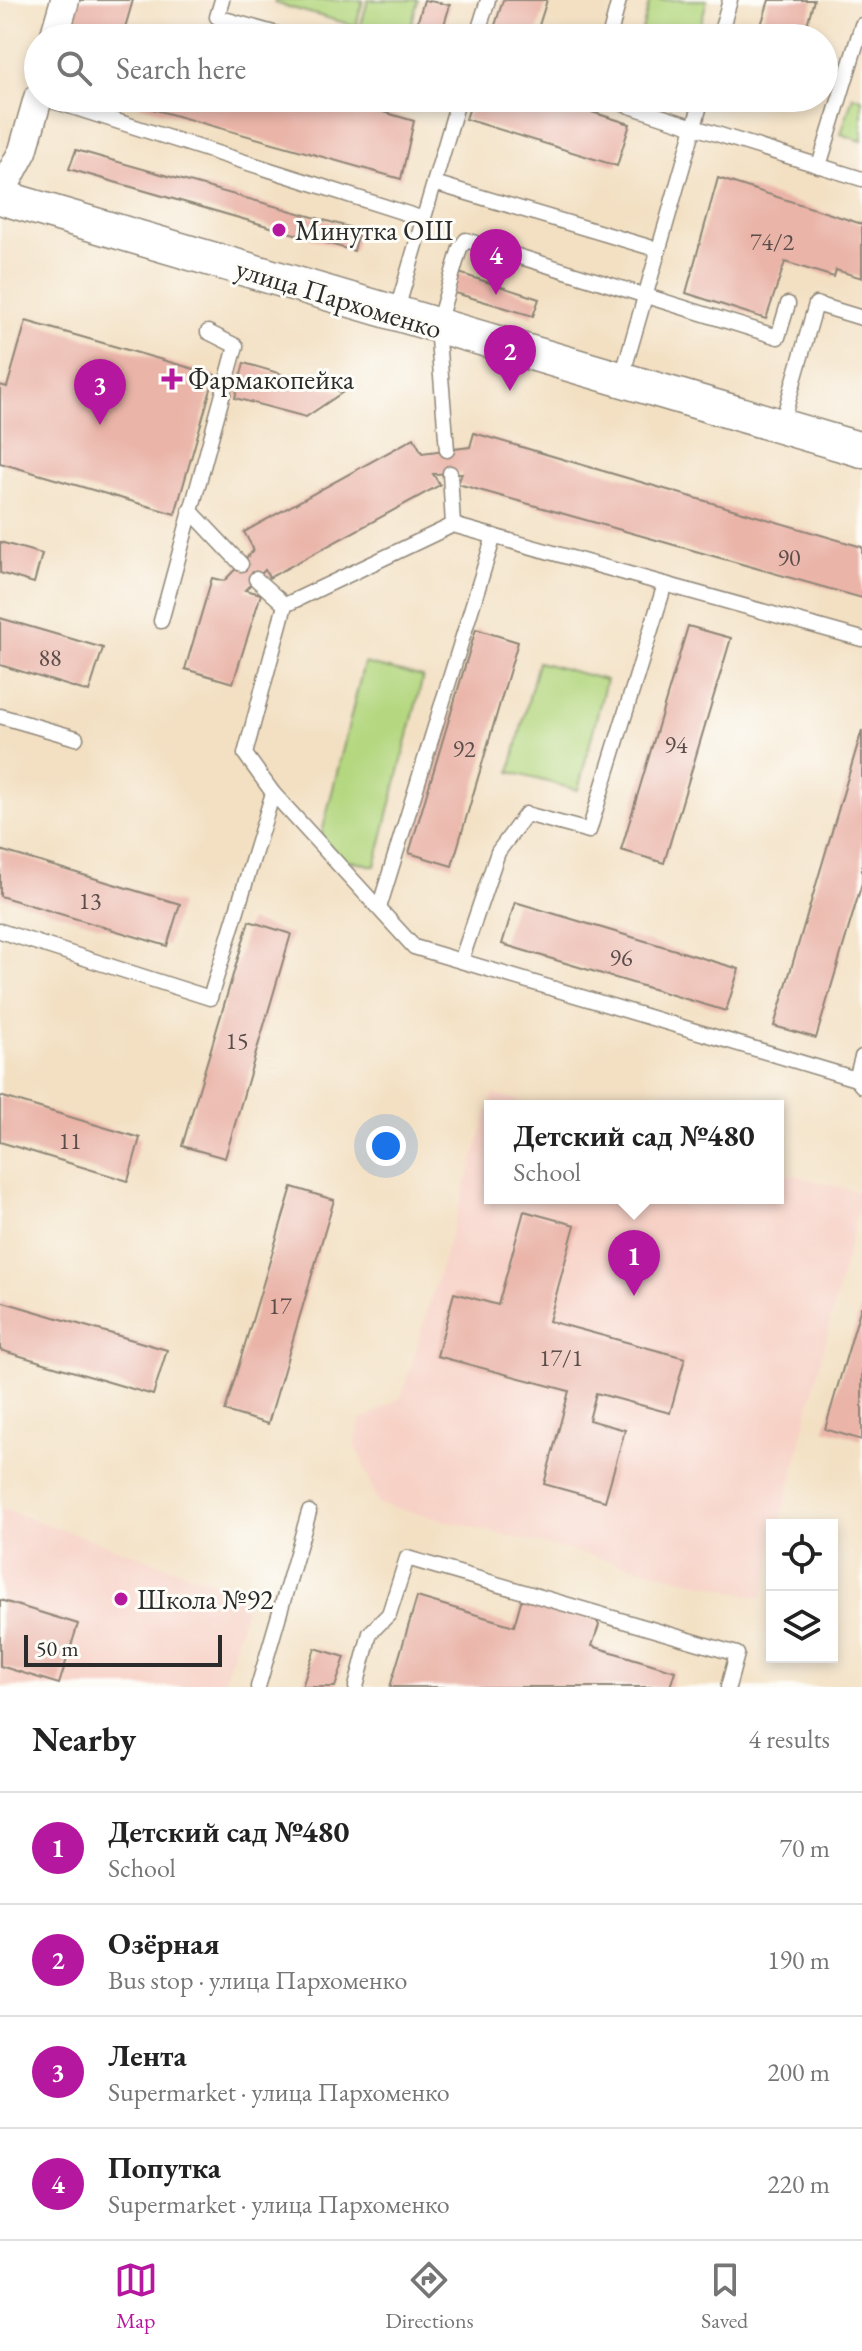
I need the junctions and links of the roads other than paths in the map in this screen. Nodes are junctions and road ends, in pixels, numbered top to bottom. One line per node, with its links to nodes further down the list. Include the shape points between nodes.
1 (65, 0): 6 (street)
2 (222, 0): 7 (lane, via 217,17)
3 (488, 0): 8 (lane)
4 (619, 0): 9 (lane)
5 (730, 0): 10 (lane)
6 (58, 24)
7 (242, 24)
8 (480, 24)
9 (613, 24)
10 (723, 24)
11 (862, 25): 12 (lane)
12 (857, 60): 19 (lane)
13 (36, 112): 22 (street)
14 (85, 112): 23 (lane)
15 (455, 112): 21 (lane)
16 (648, 112): 18 (lane)
17 (698, 112): 18 (lane)
18 (694, 127): 19 (lane); 24 (lane)
19 (819, 166): 20 (lane)
20 (862, 179)
21 (434, 183): 23 (lane); 24 (lane)
22 (0, 196): 27 (street, улица Пархоменко)
23 (424, 219): 27 (lane)
24 (659, 250): 25 (lane)
25 (645, 296): 26 (lane, via 778,337); 29 (lane, via 466,240); 31 (lane)
26 (788, 304)
27 (396, 315): 29 (street, улица Пархоменко)
28 (862, 318): 32 (lane, via 816,304 806,366)
29 (437, 327): 31 (street, улица Пархоменко); 33 (lane)
30 (208, 332): 36 (lane, via 236,346)
31 (621, 381): 32 (street, улица Пархоменко)
32 (781, 427): 34 (street, улица Пархоменко)
33 (447, 450)
34 (862, 450)
35 (450, 473): 37 (lane)
36 (190, 510): 39 (lane); 43 (lane)
37 (453, 525): 38 (lane); 42 (lane)
38 (494, 536): 41 (lane); 48 (lane)
39 (241, 564)
40 (256, 579): 42 (lane)
41 (665, 584): 44 (lane); 50 (lane, via 589,831 526,814 498,852)
42 (285, 605): 47 (lane, via 245,754)
43 (161, 621)
44 (862, 639)
45 (0, 716): 46 (lane)
46 (76, 738)
47 (273, 793): 48 (lane); 49 (lane, via 210,998)
48 (379, 908): 50 (lane, via 414,947)
49 (0, 931)
50 (461, 961): 52 (lane)
51 (862, 1057): 52 (lane)
52 (859, 1082)
53 (309, 1512): 54 (lane)
54 (258, 1687)
55 (356, 1687): 56 (lane, via 370,1633 389,1614 407,1558 737,1654)
56 (728, 1687)

